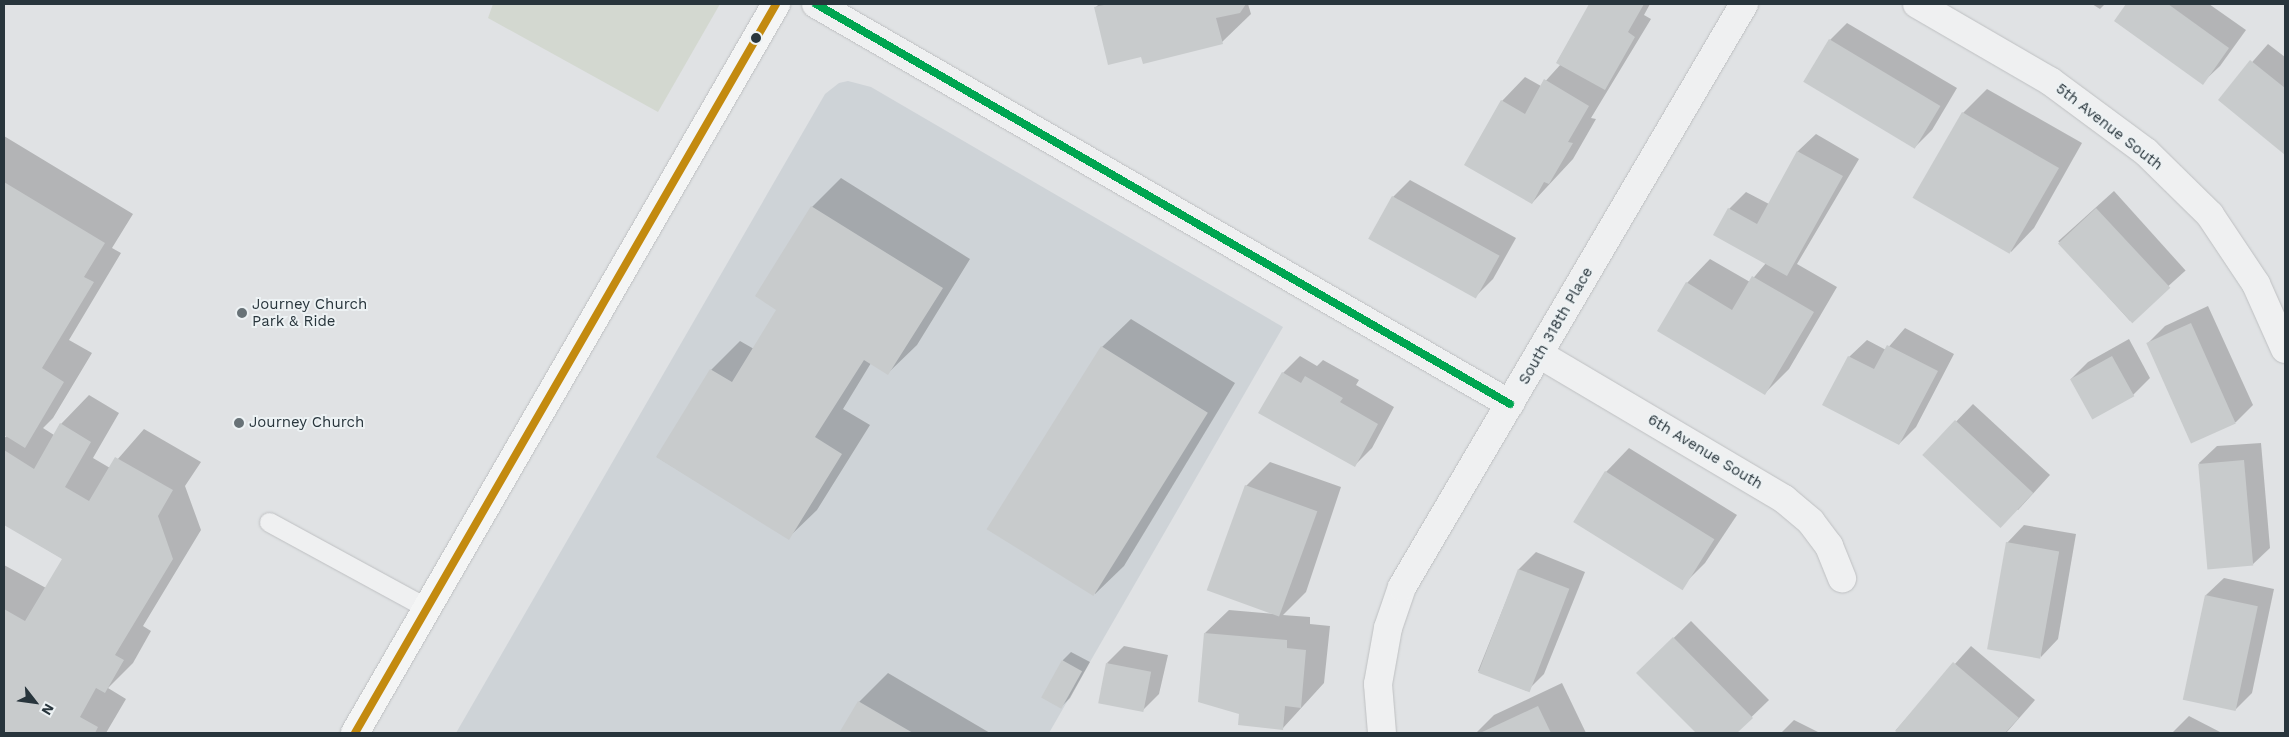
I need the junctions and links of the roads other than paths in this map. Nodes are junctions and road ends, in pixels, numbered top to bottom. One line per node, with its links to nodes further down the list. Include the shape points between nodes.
1 (776, 4): 10 (main road)
2 (816, 4): 7 (street)
3 (1744, 4): 6 (street, South 318th Place)
4 (1917, 4): 5 (street, 5th Avenue South, via 2050,80 2146,152 2210,215 2256,284)
5 (2285, 348)
6 (1539, 354): 7 (street, South 318th Place); 9 (street, 6th Avenue South, via 1784,499 1810,522 1829,546)
7 (1510, 404): 12 (street, South 318th Place, via 1402,586 1388,628 1378,684)
8 (269, 522): 10 (lane)
9 (1842, 578)
10 (427, 608): 11 (main road)
11 (355, 733)
12 (1382, 733)

